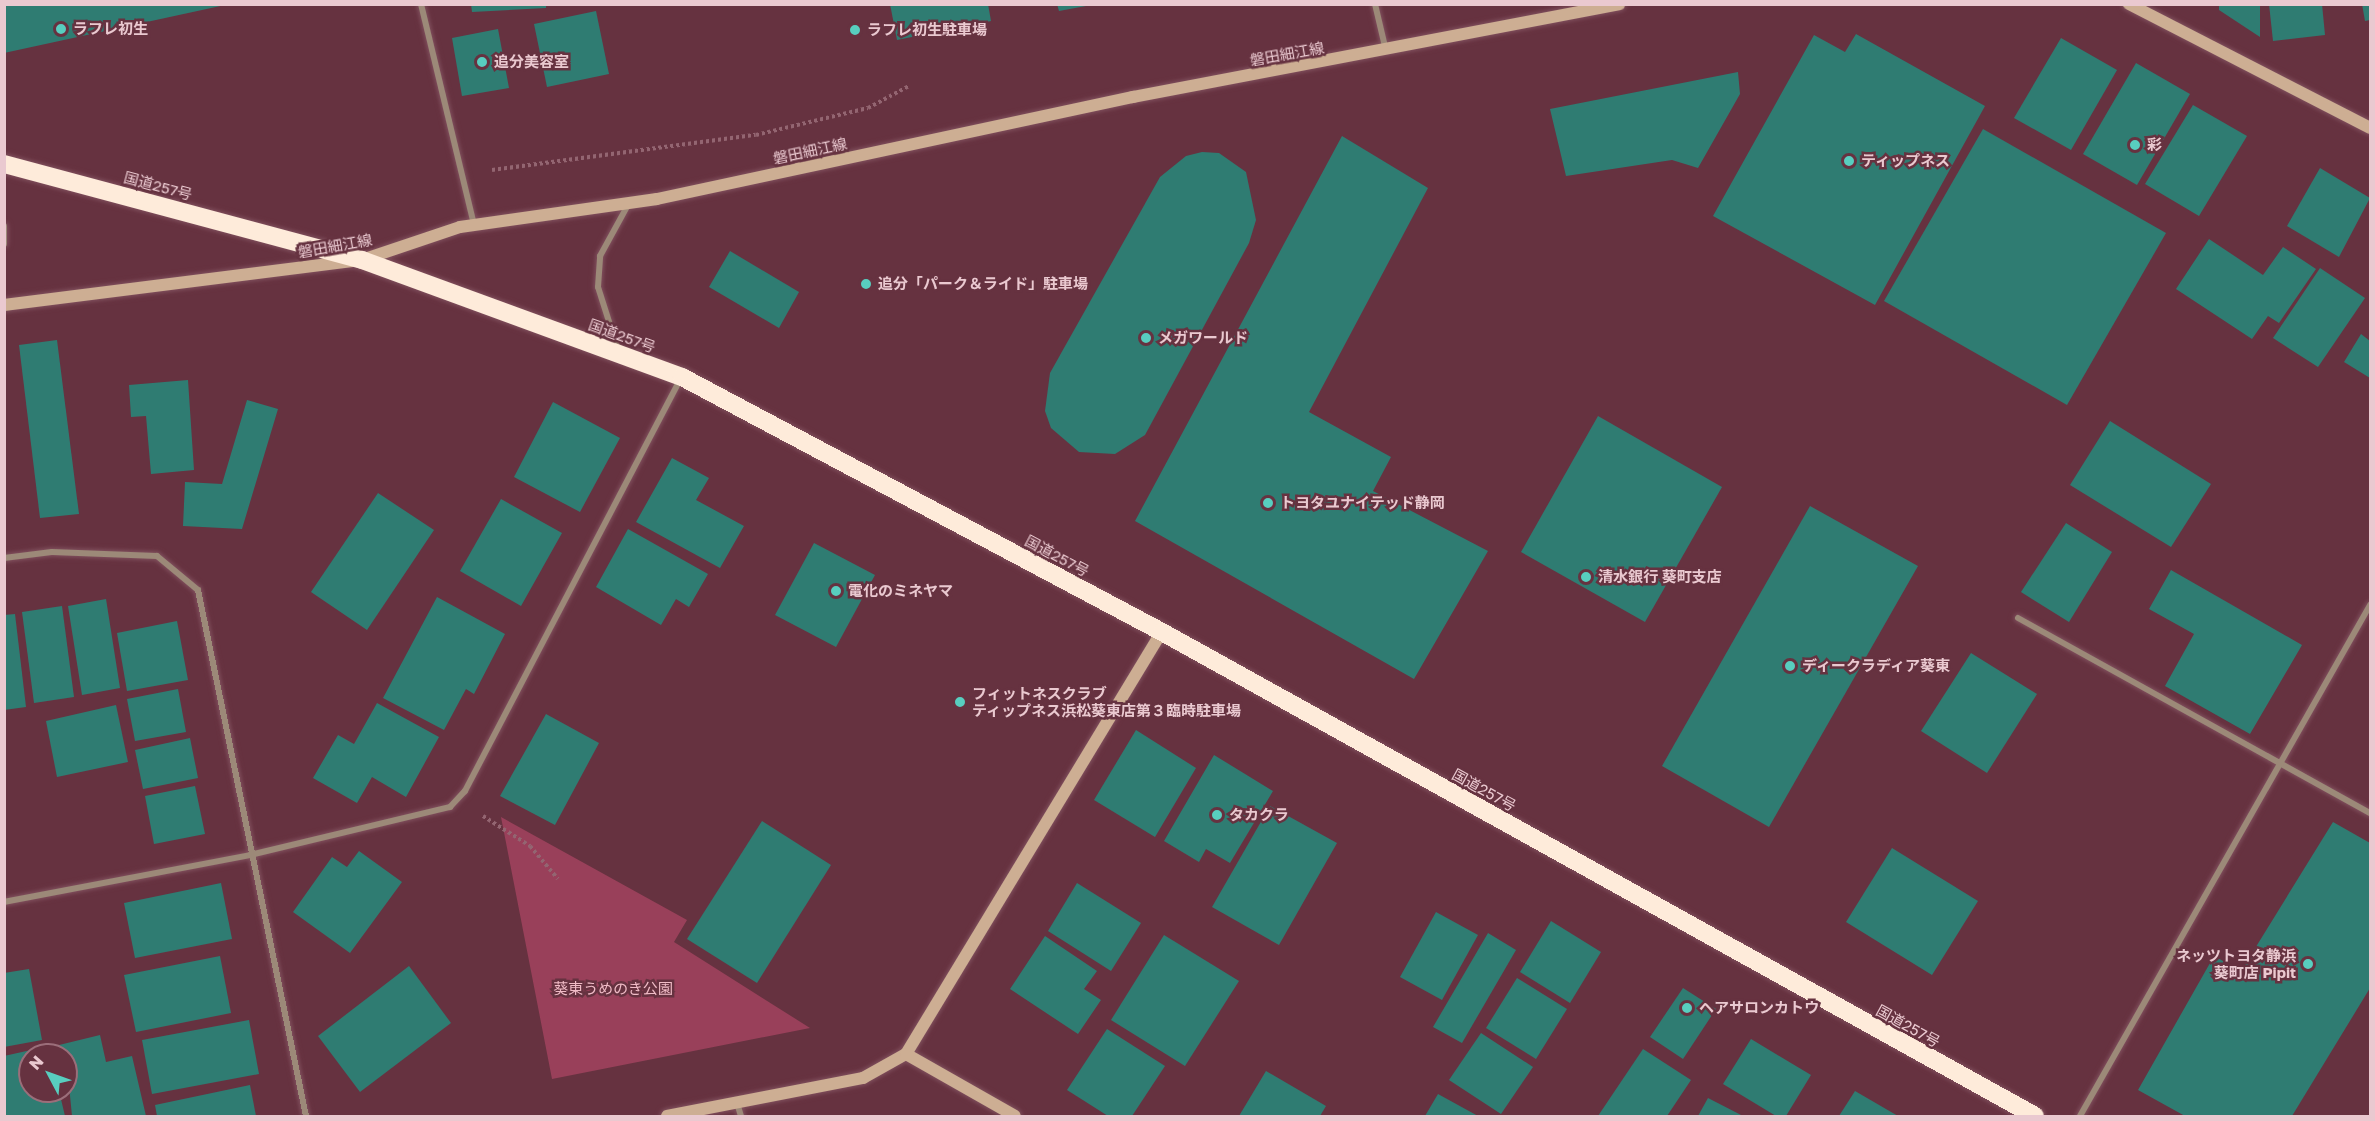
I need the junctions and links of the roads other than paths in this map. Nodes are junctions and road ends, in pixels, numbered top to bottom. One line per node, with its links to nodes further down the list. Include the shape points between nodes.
1 (421, 4): 9 (street)
2 (1375, 4): 5 (street)
3 (1619, 4): 5 (main road, 磐田細江線)
4 (2129, 4): 6 (main road)
5 (1386, 51): 8 (main road, 磐田細江線, via 1133,97)
6 (2370, 128)
7 (4, 164): 12 (highway, 国道257号)
8 (629, 202): 9 (main road, 磐田細江線); 14 (street, via 600,256 598,287)
9 (474, 225): 12 (main road, 磐田細江線)
10 (4, 226): 11 (street)
11 (4, 244)
12 (362, 260): 13 (main road, 磐田細江線); 14 (highway, 国道257号)
13 (4, 305)
14 (620, 354): 15 (highway, 国道257号)
15 (682, 377): 19 (highway, 国道257号); 22 (street, via 465,791 439,813 293,841)
16 (4, 558): 22 (street, via 52,552 157,556 198,590)
17 (2370, 605): 20 (street)
18 (2018, 618): 20 (street)
19 (1162, 632): 24 (main road); 30 (highway, 国道257号)
20 (2281, 762): 21 (street); 31 (street)
21 (2370, 813)
22 (250, 855): 23 (street); 26 (street)
23 (4, 902)
24 (906, 1054): 25 (main road, via 863,1077); 29 (main road)
25 (737, 1103): 27 (main road); 28 (street)
26 (306, 1116)
27 (667, 1116)
28 (741, 1116)
29 (1015, 1116)
30 (2035, 1116)
31 (2080, 1116)

